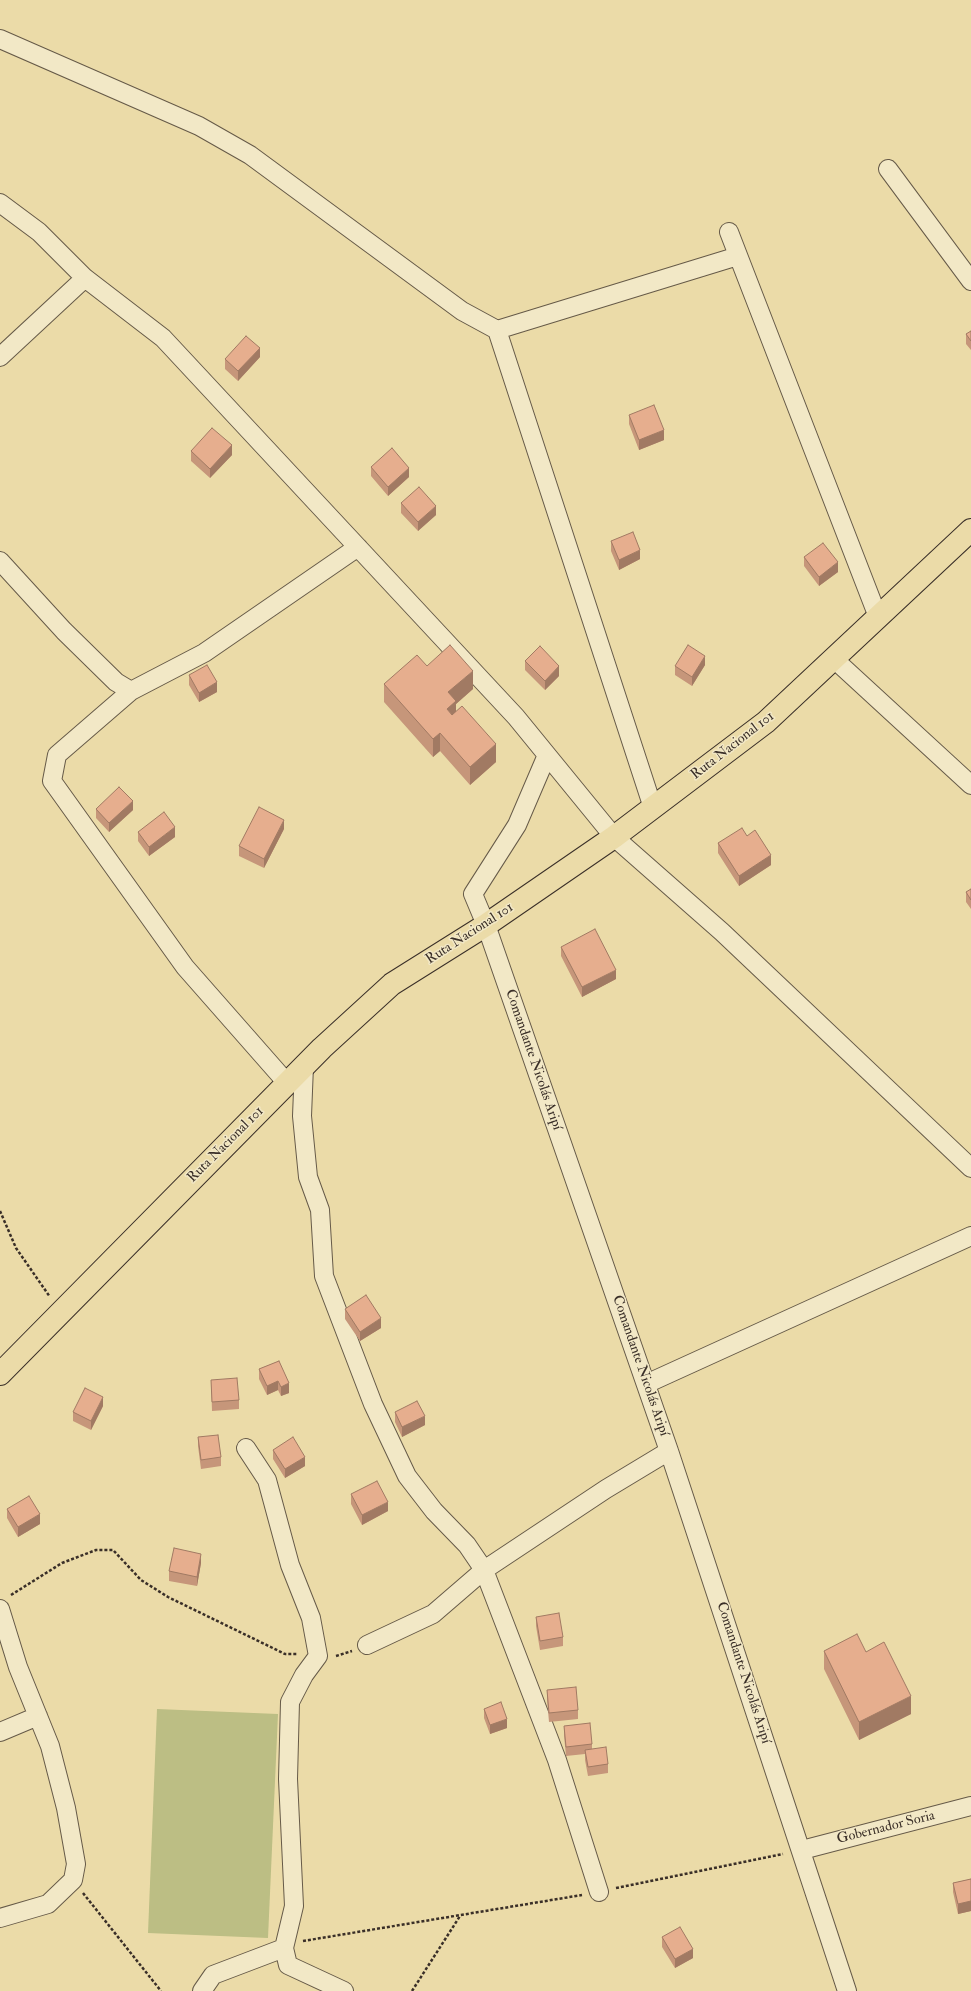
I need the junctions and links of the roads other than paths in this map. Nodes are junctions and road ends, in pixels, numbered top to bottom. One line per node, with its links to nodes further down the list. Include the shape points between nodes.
1 (0, 39): 8 (street, via 199,126 250,155 462,312)
2 (888, 170): 7 (street)
3 (0, 203): 6 (street, via 39,232)
4 (729, 232): 5 (street)
5 (738, 256): 8 (street); 13 (street)
6 (85, 278): 9 (street); 11 (street, via 163,338)
7 (971, 281)
8 (498, 330): 18 (street)
9 (0, 357)
10 (971, 530): 13 (main road, Ruta Nacional 101)
11 (358, 547): 15 (street, via 204,654); 16 (street)
12 (0, 561): 15 (street, via 64,631 116,682)
13 (878, 617): 14 (main road, Ruta Nacional 101)
14 (834, 659): 17 (street); 18 (main road, Ruta Nacional 101, via 766,722)
15 (131, 691): 22 (street, via 57,755 52,781 185,967)
16 (547, 755): 19 (street); 20 (street, Comandante Nicolás Aripí, via 517,825 473,894)
17 (971, 785)
18 (654, 808): 19 (main road, Ruta Nacional 101)
19 (614, 837): 20 (main road, Ruta Nacional 101); 23 (street, via 722,932)
20 (486, 925): 21 (main road, Ruta Nacional 101, via 392,984); 26 (street, Comandante Nicolás Aripí)
21 (304, 1066): 22 (main road, Ruta Nacional 101); 29 (street, via 302,1116 308,1177 320,1210 324,1276 373,1404 407,1476 434,1511 467,1545)
22 (287, 1083): 25 (main road, Ruta Nacional 101)
23 (968, 1159)
24 (971, 1236): 26 (street)
25 (0, 1374)
26 (646, 1384): 28 (street, Comandante Nicolás Aripí)
27 (246, 1448): 38 (street, via 267,1480 290,1565 311,1618 318,1656 304,1675 290,1702 288,1779 294,1906)
28 (669, 1451): 29 (street, via 606,1489); 35 (street, Comandante Nicolás Aripí)
29 (484, 1570): 31 (street, via 433,1614); 36 (street, via 557,1760)
30 (3, 1603): 32 (street, via 18,1667)
31 (367, 1645)
32 (38, 1716): 33 (street); 37 (street, via 50,1746 66,1808 76,1864 73,1880 48,1904)
33 (0, 1732)
34 (971, 1806): 35 (street, Gobernador Soria)
35 (802, 1850): 41 (street, Comandante Nicolás Aripí)
36 (599, 1892)
37 (0, 1918)
38 (284, 1948): 39 (street, via 213,1975); 40 (street, via 288,1965)
39 (202, 1991)
40 (344, 1991)
41 (847, 1991)

